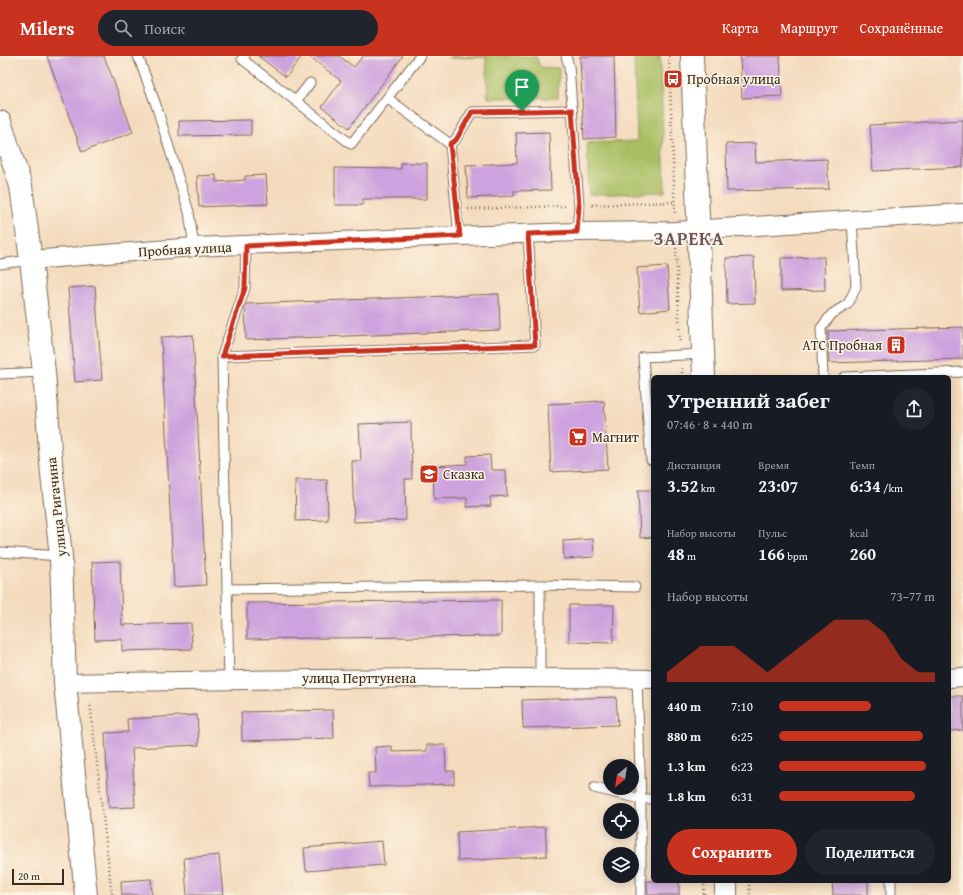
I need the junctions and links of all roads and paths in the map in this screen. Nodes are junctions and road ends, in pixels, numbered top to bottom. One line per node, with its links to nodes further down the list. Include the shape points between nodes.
1 (138, 56): 21 (lane, via 189,212)
2 (245, 56): 9 (lane, via 242,59)
3 (420, 56): 8 (lane)
4 (566, 56): 10 (lane)
5 (669, 56): 16 (path)
6 (692, 56): 15 (main road)
7 (310, 83): 9 (lane)
8 (387, 98): 9 (lane, via 351,144); 12 (lane)
9 (296, 101)
10 (572, 110): 12 (lane, via 472,112 456,140); 17 (lane, via 579,206)
11 (2, 134): 22 (main road, улица Ригачина, via 20,186)
12 (450, 144): 19 (lane)
13 (963, 213): 14 (street, Пробная улица)
14 (852, 220): 15 (street, Пробная улица); 31 (lane, via 856,287 848,304 832,314 821,328)
15 (699, 229): 16 (street, Пробная улица); 24 (main road)
16 (676, 231): 17 (street, Пробная улица); 25 (path)
17 (577, 232): 18 (street, Пробная улица)
18 (528, 234): 19 (street, Пробная улица); 26 (lane, via 535,345)
19 (460, 236): 20 (street, Пробная улица)
20 (246, 246): 21 (street, Пробная улица); 26 (lane, via 245,288)
21 (194, 247): 22 (street, Пробная улица)
22 (31, 260): 23 (lane); 27 (main road, улица Ригачина)
23 (0, 264)
24 (703, 354): 25 (lane); 30 (main road)
25 (681, 355): 33 (lane, via 643,357)
26 (222, 356): 38 (lane)
27 (44, 372): 29 (lane); 35 (main road, улица Ригачина)
28 (963, 372): 32 (lane)
29 (0, 374)
30 (704, 375)
31 (823, 375)
32 (892, 375)
33 (651, 460)
34 (0, 552): 35 (lane)
35 (61, 556): 44 (main road, улица Ригачина)
36 (540, 585): 37 (lane); 38 (lane); 39 (lane)
37 (635, 587)
38 (227, 589): 42 (lane)
39 (540, 677): 42 (street, улица Перттунена); 43 (street, улица Перттунена)
40 (963, 677): 41 (street)
41 (951, 678)
42 (229, 679): 44 (street, улица Перттунена)
43 (645, 679): 48 (lane)
44 (66, 683): 53 (main road, улица Ригачина)
45 (90, 702): 54 (path)
46 (594, 788): 48 (lane)
47 (651, 799): 48 (lane)
48 (641, 800): 55 (lane)
49 (704, 883): 56 (path)
50 (726, 883): 57 (main road)
51 (749, 883): 58 (path)
52 (891, 883): 59 (lane)
53 (86, 895)
54 (112, 895)
55 (641, 895)
56 (704, 895)
57 (726, 895)
58 (750, 895)
59 (891, 895)

